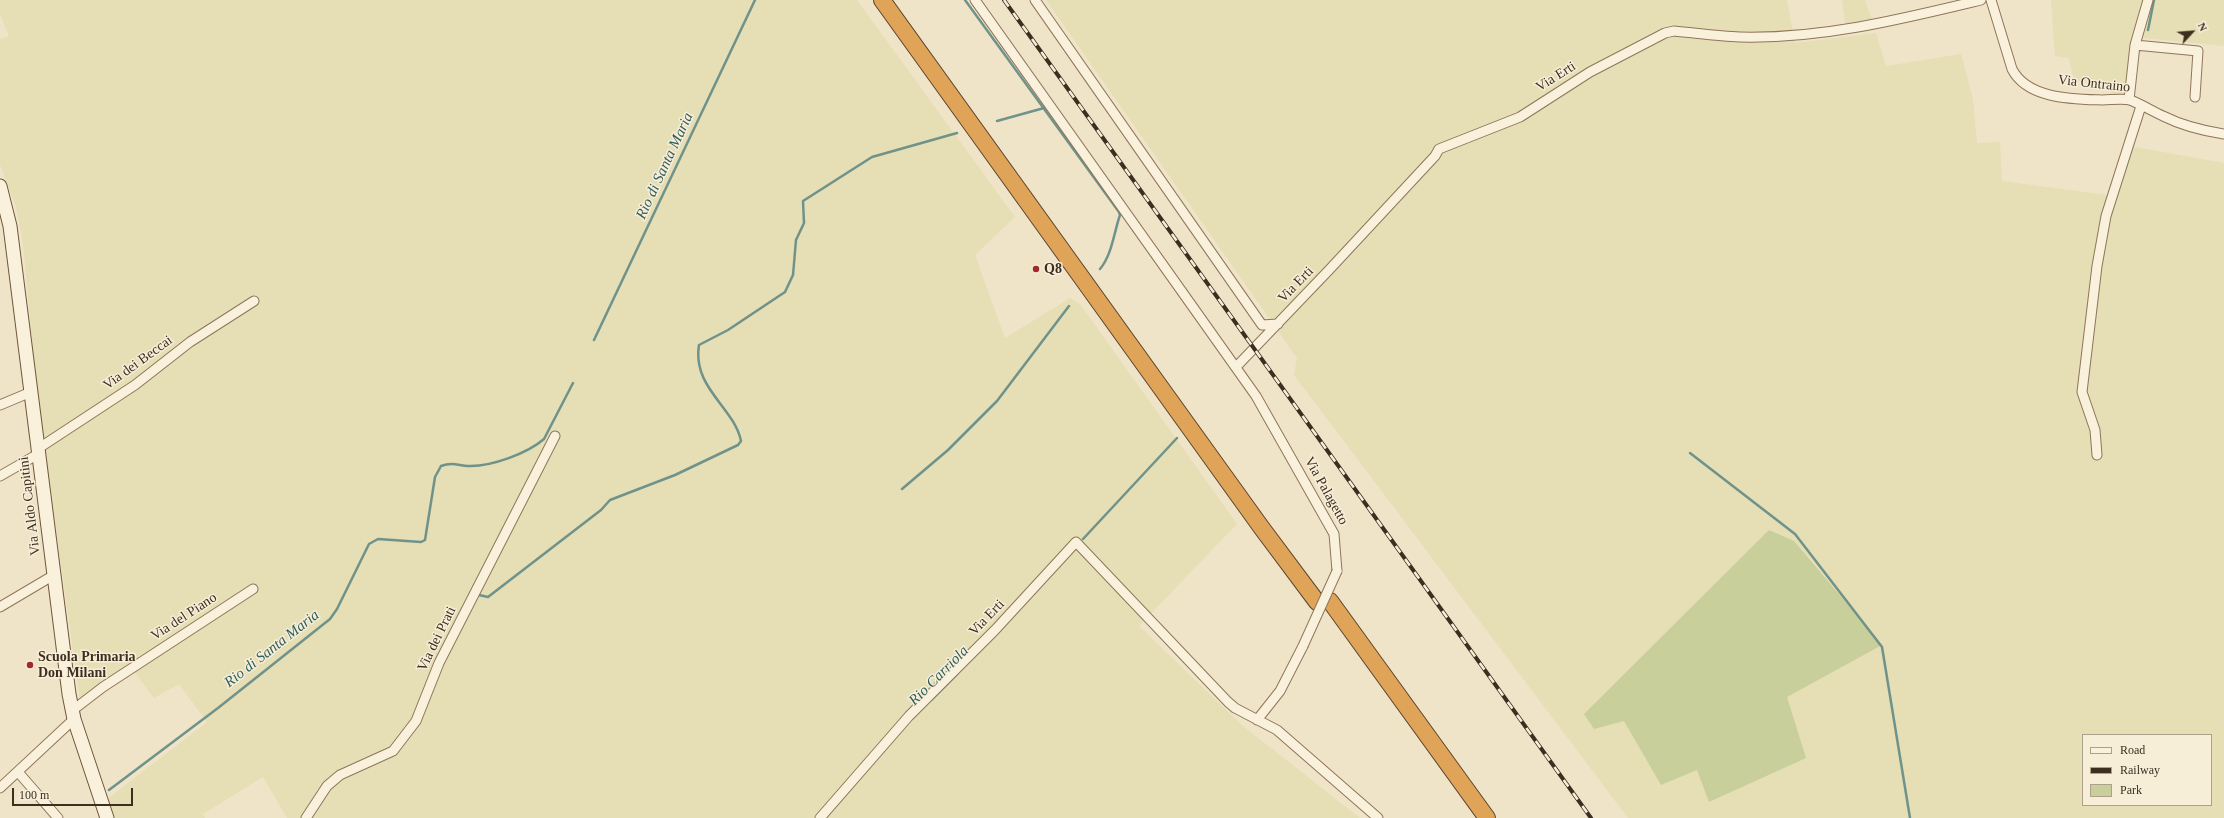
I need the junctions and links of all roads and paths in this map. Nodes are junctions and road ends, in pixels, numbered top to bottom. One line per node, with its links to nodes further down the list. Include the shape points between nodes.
1 (882, 0): 25 (highway, via 1261,527)
2 (895, 0): 25 (highway)
3 (975, 0): 16 (street, Via Palagetto)
4 (1035, 0): 15 (street, via 1262,325)
5 (1981, 0): 15 (street, Via Erti, via 1903,19 1782,36 1742,37 1674,31 1665,33 1590,72 1520,117 1439,150)
6 (1991, 0): 10 (street, Via Ontraino, via 2017,79 2027,86 2056,95 2085,99)
7 (2148, 0): 8 (street)
8 (2135, 45): 9 (street, via 2198,51); 10 (street)
9 (2195, 97)
10 (2129, 100): 11 (street, Via Ontraino)
11 (2142, 106): 12 (street, Via Ontraino, via 2171,120); 21 (street, via 2106,216 2097,266 2082,392 2093,423)
12 (2224, 134)
13 (0, 186): 17 (main road, Via Aldo Capitini, via 10,226)
14 (254, 301): 20 (street, Via dei Beccai, via 190,342 135,385)
15 (1278, 324): 16 (street, Via Erti)
16 (1237, 366): 28 (street, Via Palagetto, bridge, via 1330,525 1334,534 1337,571 1280,691)
17 (30, 392): 18 (street); 20 (main road, Via Aldo Capitini)
18 (0, 405)
19 (555, 436): 33 (street, Via dei Prati, via 439,663 416,721 393,751 340,776 328,786)
20 (40, 450): 22 (street, Via dei Beccai); 23 (main road, Via Aldo Capitini)
21 (2097, 455)
22 (0, 476)
23 (54, 575): 26 (street); 27 (main road, Via Aldo Capitini)
24 (252, 589): 27 (street, Via del Piano, via 103,687)
25 (1324, 602): 36 (highway); 37 (highway)
26 (0, 606)
27 (74, 714): 29 (street, Via del Piano); 32 (main road, Via Aldo Capitini)
28 (1257, 720): 34 (street, Via Erti, via 1228,702 1076,542 995,630 909,716); 35 (street, via 1277,730)
29 (18, 772): 30 (street, Via del Piano); 31 (street)
30 (0, 788)
31 (58, 818)
32 (107, 818)
33 (306, 818)
34 (820, 818)
35 (1378, 818)
36 (1474, 818)
37 (1486, 818)

